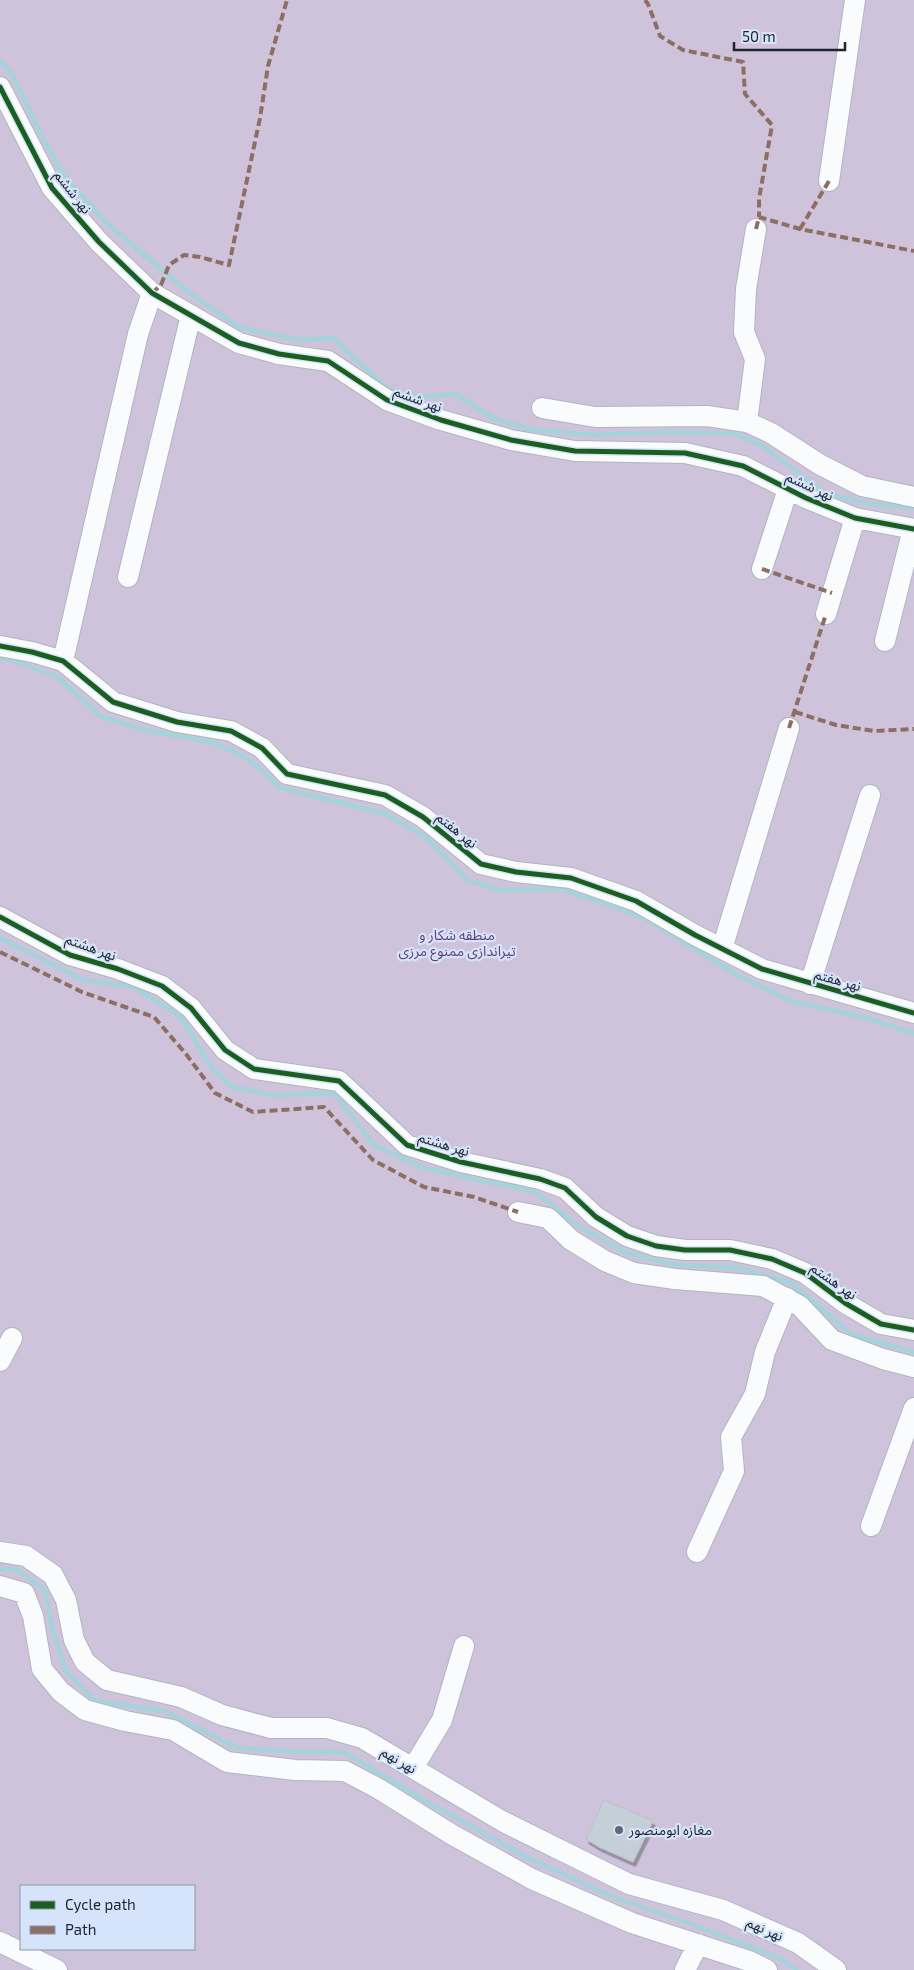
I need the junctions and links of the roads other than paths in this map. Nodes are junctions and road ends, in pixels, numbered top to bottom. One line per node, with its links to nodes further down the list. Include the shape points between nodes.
1 (855, 0): 3 (street)
2 (0, 86): 5 (street, نهر ششم, via 52,188 99,242)
3 (829, 181)
4 (756, 229): 8 (street, via 746,289 744,332 755,359)
5 (152, 293): 6 (street, نهر ششم); 18 (street, via 138,334)
6 (191, 315): 9 (street, نهر ششم, via 239,343 279,354 328,361 387,400 476,430 512,440 575,450 685,453 743,466); 14 (street)
7 (542, 408): 8 (street, via 594,417 707,416)
8 (747, 422): 10 (street, via 862,486)
9 (788, 489): 11 (street, نهر ششم); 13 (street)
10 (914, 497)
11 (855, 518): 12 (street, نهر ششم); 15 (street)
12 (913, 529): 16 (street)
13 (762, 569)
14 (128, 577)
15 (826, 614)
16 (885, 641)
17 (0, 646): 18 (street, نهر هفتم)
18 (63, 661): 22 (street, نهر هفتم, via 113,702 177,722 231,731 262,748 287,774 385,795 422,816 481,864 516,872 571,878 594,886 636,901)
19 (789, 728): 22 (street)
20 (870, 794): 23 (street)
21 (0, 917): 27 (street, نهر هشتم, via 70,955 162,986 191,1008 225,1050 254,1069 339,1081 407,1145 461,1162 540,1178 565,1188 596,1218 627,1236 656,1246 730,1250 772,1259 805,1273 881,1324)
22 (722, 949): 23 (street, نهر هفتم, via 762,968)
23 (810, 984): 24 (street, نهر هفتم)
24 (914, 1013)
25 (518, 1212): 26 (street, via 548,1218 571,1240 605,1261 634,1273 763,1286)
26 (786, 1298): 30 (street, via 800,1306 832,1340); 34 (street, via 765,1352 755,1394 731,1437 734,1471)
27 (914, 1330)
28 (12, 1338): 29 (street)
29 (0, 1361)
30 (914, 1368)
31 (914, 1408): 32 (street)
32 (871, 1526)
33 (0, 1552): 37 (street, نهر نهم, via 26,1556 53,1575 66,1600 74,1640 85,1662 107,1680 181,1697 222,1715 271,1728 327,1728 362,1738)
34 (697, 1552)
35 (0, 1586): 39 (street, via 24,1592 33,1616 42,1669 61,1692 84,1710 173,1730 227,1762 295,1770 345,1771 532,1879 632,1923)
36 (464, 1646): 37 (street, via 442,1720)
37 (413, 1768): 43 (street, نهر نهم, via 502,1821 629,1884 723,1910 798,1943)
38 (0, 1942): 40 (street)
39 (698, 1944): 41 (street); 42 (street)
40 (56, 1970)
41 (685, 1970)
42 (767, 1970)
43 (836, 1970)

